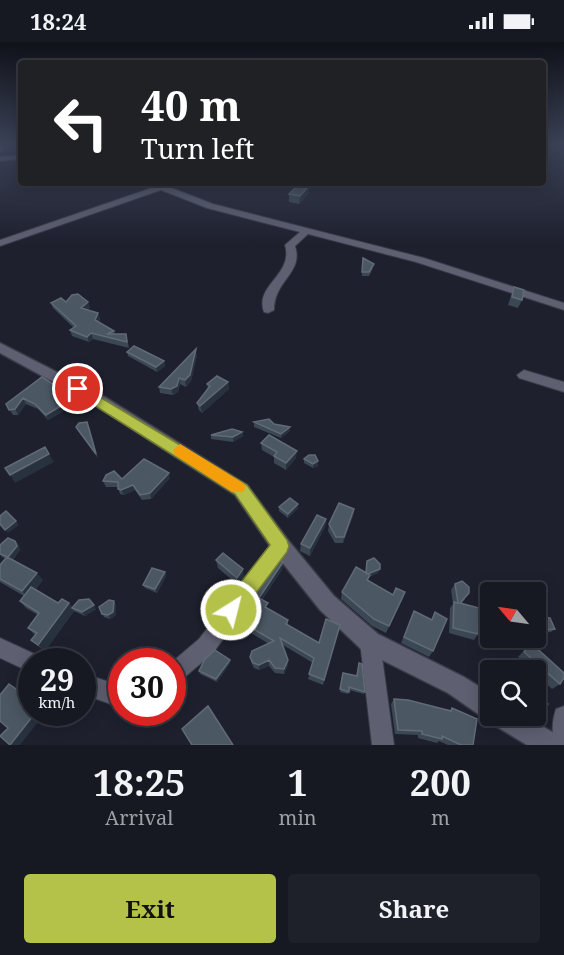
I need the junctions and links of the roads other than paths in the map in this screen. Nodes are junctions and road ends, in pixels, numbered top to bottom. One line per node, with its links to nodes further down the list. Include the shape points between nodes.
1 (164, 186): 4 (street)
2 (169, 186): 3 (street, via 210,206)
3 (305, 232): 5 (street, via 420,260); 6 (street, via 290,245 293,259 284,278 270,292)
4 (0, 243)
5 (564, 307)
6 (268, 310)
7 (0, 347): 10 (street, via 95,398 241,489)
8 (524, 375): 9 (street)
9 (564, 387)
10 (280, 546): 11 (street, via 327,603); 14 (street, via 206,646)
11 (370, 642): 15 (street); 19 (street)
12 (0, 648): 13 (street)
13 (18, 656)
14 (186, 663)
15 (480, 701)
16 (564, 717): 18 (street)
17 (519, 726): 20 (street)
18 (564, 738)
19 (383, 745)
20 (550, 745)

